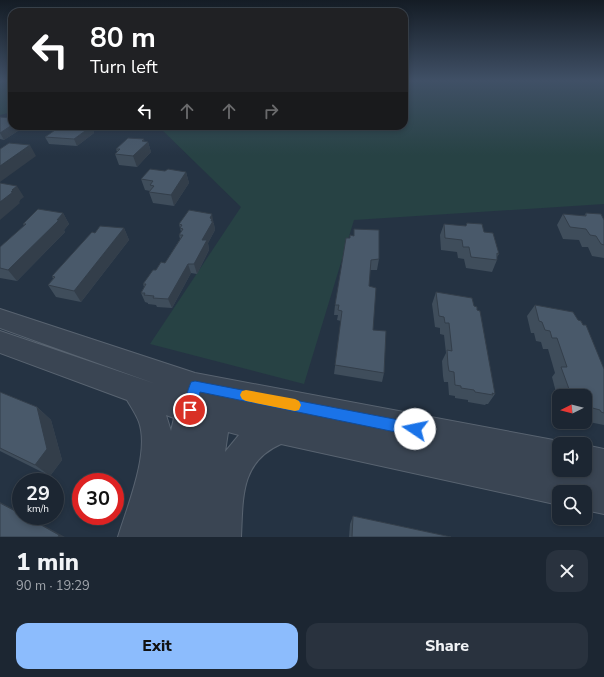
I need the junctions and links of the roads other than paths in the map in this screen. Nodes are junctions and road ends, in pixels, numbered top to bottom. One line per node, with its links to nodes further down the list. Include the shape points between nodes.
1 (0, 318): 4 (street)
2 (0, 342): 3 (street)
3 (137, 392): 4 (street); 12 (street, via 151,413 156,430 156,460)
4 (205, 400): 5 (street); 6 (street); 13 (street); 14 (street)
5 (280, 429): 9 (street); 15 (street, via 251,444 239,457 230,479)
6 (552, 456)
7 (592, 462): 8 (street)
8 (604, 465)
9 (552, 487)
10 (592, 495): 11 (street)
11 (604, 497)
12 (136, 537)
13 (164, 537)
14 (196, 537)
15 (223, 537)

